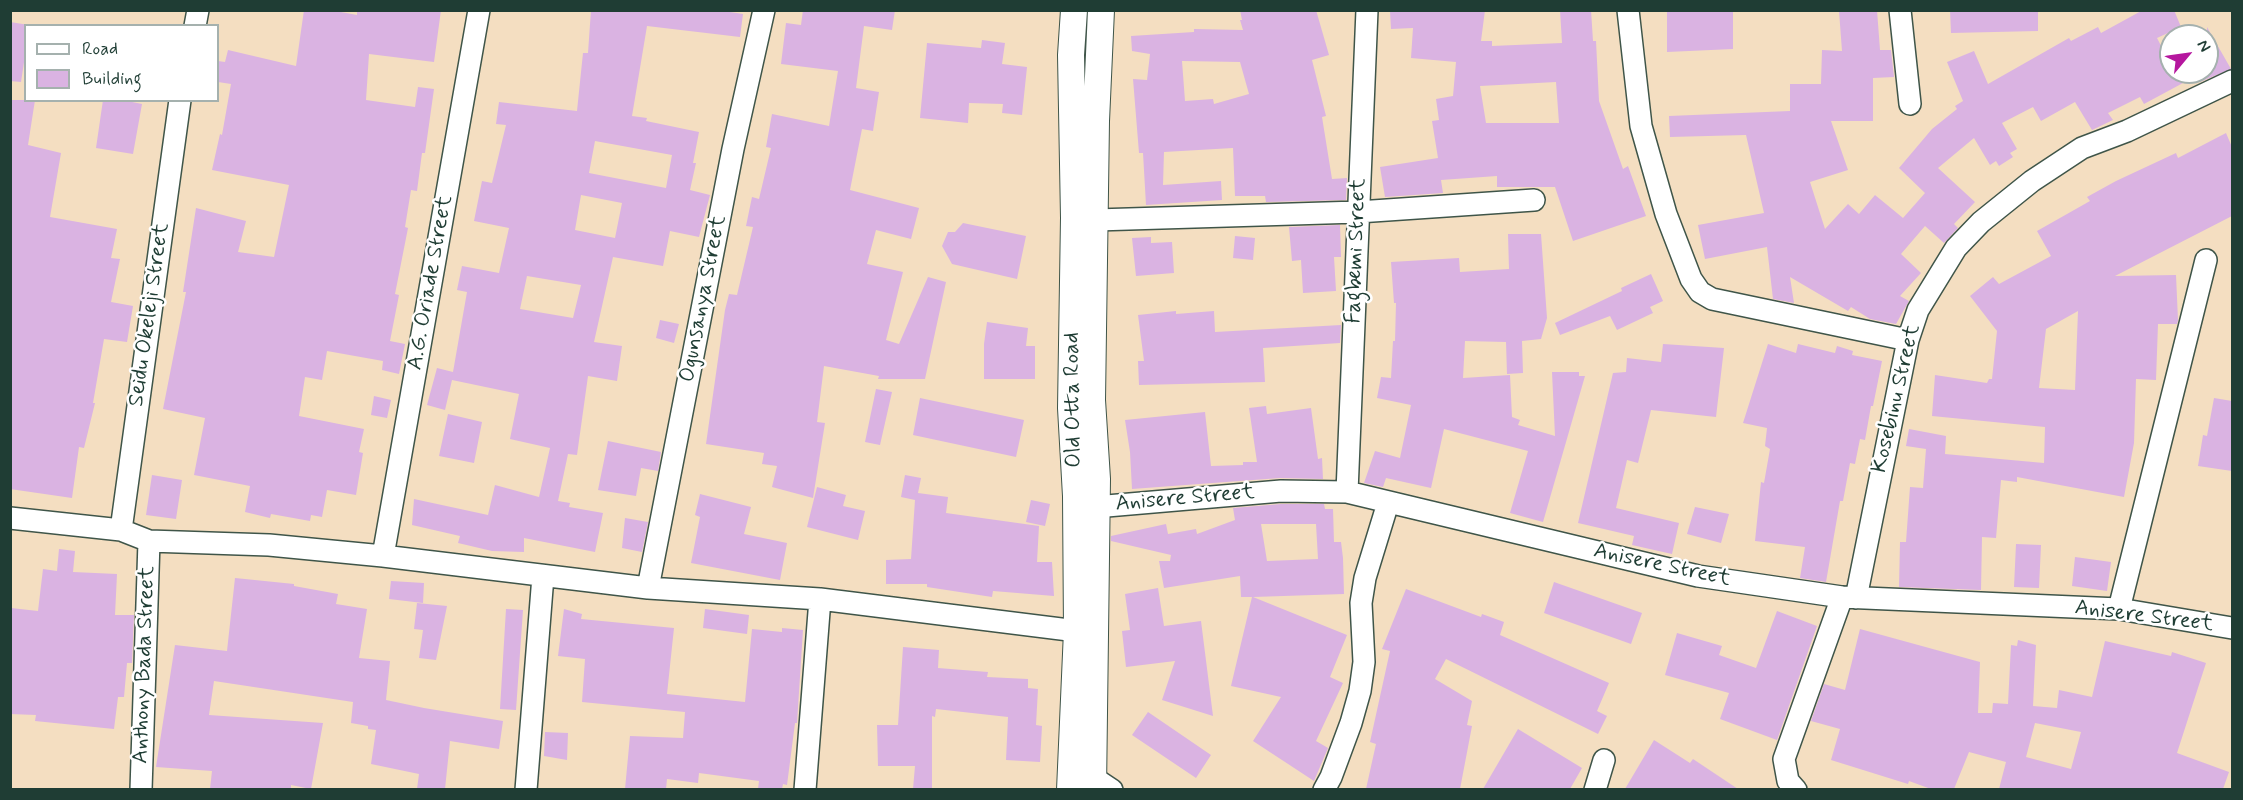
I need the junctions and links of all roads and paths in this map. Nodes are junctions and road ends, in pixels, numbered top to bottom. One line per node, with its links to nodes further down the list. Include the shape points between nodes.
1 (479, 10): 23 (street, A.G. Oriade Street)
2 (764, 10): 25 (street, Ogunsanya Street, via 733,149)
3 (1074, 10): 11 (street, Old Otta Road, via 1071,55)
4 (1101, 10): 11 (street, Old Otta Road)
5 (1367, 10): 13 (street, Fagbemi Street)
6 (1628, 10): 16 (street, via 1641,126 1666,214 1691,279 1700,292 1712,299)
7 (1900, 10): 10 (street)
8 (2232, 81): 16 (street, Kosebinu Street, via 2082,148 2032,181 1956,248 1918,310)
9 (180, 102): 21 (street, Seidu Okeleji Street)
10 (1910, 104)
11 (1084, 121): 14 (street, Old Otta Road); 30 (street, Old Otta Road, via 1074,218 1071,408)
12 (1534, 200): 13 (street)
13 (1359, 212): 14 (street); 17 (street, Fagbemi Street)
14 (1096, 220): 19 (street, Old Otta Road, via 1092,400)
15 (2206, 260): 28 (street)
16 (1908, 340): 26 (street, Kosebinu Street)
17 (1347, 492): 18 (street, Anisere Street); 19 (street, Anisere Street, via 1281,491)
18 (1388, 504): 26 (street, Anisere Street, via 1698,576); 37 (street, via 1361,603 1364,662 1360,691)
19 (1095, 507): 32 (street, Old Otta Road)
20 (10, 518): 21 (street)
21 (121, 530): 22 (street)
22 (149, 541): 23 (street, via 269,545); 33 (street, Anthony Bada Street)
23 (383, 556): 24 (street)
24 (543, 576): 25 (street); 34 (street)
25 (648, 588): 27 (street)
26 (1849, 597): 28 (street, Anisere Street); 39 (street, Kosebinu Street, via 1784,759 1788,781)
27 (820, 599): 30 (street); 35 (street)
28 (2119, 609): 29 (street, Anisere Street)
29 (2232, 628)
30 (1077, 631): 36 (street, Old Otta Road)
31 (1604, 760): 38 (street)
32 (1100, 786)
33 (141, 789)
34 (526, 789)
35 (805, 789)
36 (1071, 789)
37 (1324, 789)
38 (1595, 789)
39 (1796, 789)

